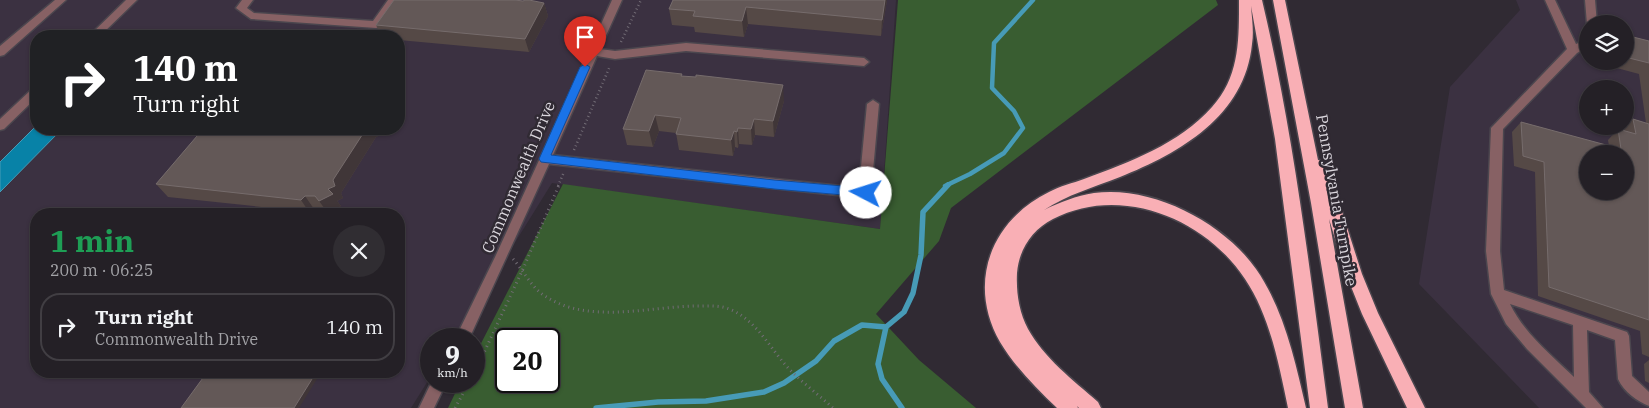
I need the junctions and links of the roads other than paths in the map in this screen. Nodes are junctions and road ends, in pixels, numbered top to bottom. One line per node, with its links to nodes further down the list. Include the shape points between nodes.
1 (61, 0): 15 (street)
2 (132, 0): 12 (street)
3 (248, 0): 4 (street, via 241,8 251,16 376,25)
4 (393, 0)
5 (616, 0): 16 (street, Commonwealth Drive)
6 (1245, 0): 30 (highway, via 1248,19 1243,64 1230,94 1208,120 1185,140 1162,153 1038,205 1014,226 999,249 992,274 992,291 1005,335 1038,378)
7 (1256, 0): 33 (highway, via 1280,127)
8 (1279, 0): 18 (highway, Pennsylvania Turnpike)
9 (1550, 0): 14 (street)
10 (1590, 0): 11 (street)
11 (1591, 15)
12 (100, 30)
13 (1579, 47): 14 (street)
14 (1573, 50): 23 (street, via 1497,128 1493,251)
15 (0, 52)
16 (592, 52): 17 (street, via 615,55 686,47); 22 (street, Commonwealth Drive)
17 (864, 62)
18 (1298, 94): 34 (highway, Pennsylvania Turnpike); 35 (highway, via 1354,274)
19 (30, 98): 21 (street)
20 (872, 104): 22 (street, via 866,193)
21 (0, 126)
22 (544, 159): 25 (street, Commonwealth Drive)
23 (1498, 294): 24 (street); 27 (street, via 1511,320 1532,345)
24 (1580, 321): 27 (street); 28 (street, via 1622,336 1625,379)
25 (467, 328)
26 (434, 393): 29 (street)
27 (1582, 394): 36 (street)
28 (1644, 401)
29 (426, 408)
30 (1069, 408)
31 (1092, 408): 32 (highway, via 1038,358 1025,340 1010,304 1009,269 1012,254 1020,240 1042,218 1068,204 1106,198 1153,205 1178,213 1198,224 1235,254 1251,274 1266,303 1288,367)
32 (1297, 408)
33 (1318, 408)
34 (1354, 408)
35 (1416, 408)
36 (1596, 408)

